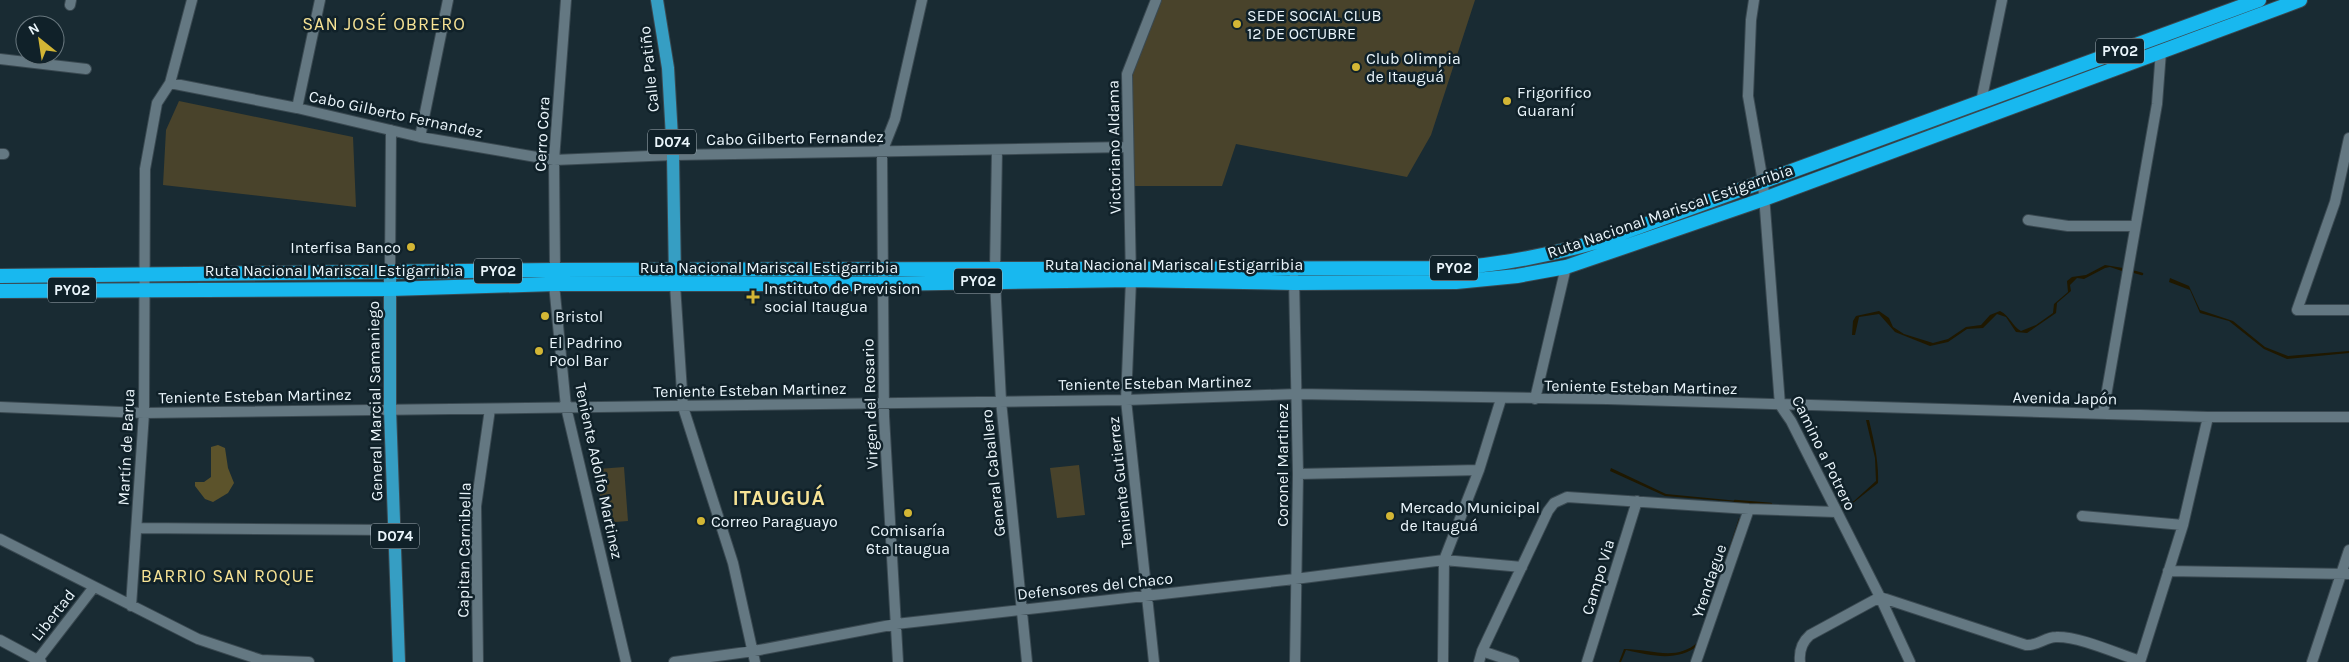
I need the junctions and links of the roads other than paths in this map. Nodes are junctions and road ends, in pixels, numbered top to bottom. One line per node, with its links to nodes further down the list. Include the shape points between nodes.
1 (192, 0): 15 (street, Martín de Barua)
2 (320, 0): 17 (street)
3 (448, 0): 19 (street)
4 (566, 0): 25 (street, Cerro Cora)
5 (657, 0): 24 (main road, Calle Patiño / D074, via 668,68)
6 (922, 0): 23 (street, Virgen del Rosario, via 895,119)
7 (1156, 0): 21 (street, Victoriano Aldama, via 1127,74)
8 (1754, 0): 26 (street, Camino a Potrero, via 1748,96)
9 (2002, 0): 16 (street)
10 (2259, 0): 16 (highway, Ruta Nacional Mariscal Estigarribia / PY02)
11 (2300, 0): 12 (highway, Ruta Nacional Mariscal Estigarribia / PY02)
12 (2161, 51): 27 (highway, Ruta Nacional Mariscal Estigarribia / PY02); 29 (street, via 2157,104)
13 (0, 59): 14 (street)
14 (86, 69)
15 (170, 83): 17 (street, Cabo Gilberto Fernandez); 33 (street, Martín de Barua, via 157,103 145,169)
16 (1980, 102): 26 (highway, Ruta Nacional Mariscal Estigarribia / PY02)
17 (297, 108): 18 (street, Cabo Gilberto Fernandez)
18 (391, 130): 19 (street, Cabo Gilberto Fernandez); 32 (street)
19 (420, 138): 25 (street, Cabo Gilberto Fernandez)
20 (2349, 138): 44 (street, via 2335,202 2297,310)
21 (1127, 148): 22 (street, Cabo Gilberto Fernandez); 34 (street, Victoriano Aldama)
22 (996, 150): 23 (street, Cabo Gilberto Fernandez); 36 (street, General Caballero)
23 (882, 152): 24 (street, Cabo Gilberto Fernandez); 38 (street, Virgen del Rosario)
24 (673, 155): 25 (street, Cabo Gilberto Fernandez); 39 (main road, Calle Patiño / D074)
25 (554, 160): 37 (street, Cerro Cora)
26 (1763, 182): 27 (street, Camino a Potrero); 31 (highway, Ruta Nacional Mariscal Estigarribia / PY02, via 1603,240 1520,261 1455,268)
27 (1764, 199): 30 (highway, Ruta Nacional Mariscal Estigarribia / PY02); 51 (street, Camino a Potrero)
28 (2028, 220): 29 (street, via 2068,226)
29 (2135, 226): 58 (street)
30 (1566, 267): 40 (highway, Ruta Nacional Mariscal Estigarribia / PY02, via 1465,282); 47 (street)
31 (1293, 268): 34 (highway, Ruta Nacional Mariscal Estigarribia / PY02); 40 (street, Coronel Martinez)
32 (390, 272): 33 (highway, Ruta Nacional Mariscal Estigarribia / PY02); 37 (highway, Ruta Nacional Mariscal Estigarribia / PY02); 42 (main road, General Marcial Samaniego)
33 (144, 274): 35 (highway, Ruta Nacional Mariscal Estigarribia / PY02); 41 (street, Martín de Barua)
34 (1131, 274): 36 (highway, Ruta Nacional Mariscal Estigarribia / PY02); 40 (highway, Ruta Nacional Mariscal Estigarribia / PY02); 48 (street, Teniente Gutierrez)
35 (0, 276)
36 (995, 276): 38 (highway, Ruta Nacional Mariscal Estigarribia / PY02); 50 (street, General Caballero)
37 (554, 277): 39 (highway, Ruta Nacional Mariscal Estigarribia / PY02); 42 (highway, Ruta Nacional Mariscal Estigarribia / PY02); 52 (street, Teniente Adolfo Martinez)
38 (882, 277): 39 (highway, Ruta Nacional Mariscal Estigarribia / PY02); 49 (street, Virgen del Rosario)
39 (675, 278): 53 (street)
40 (1294, 283): 45 (street, Coronel Martinez)
41 (145, 289): 42 (highway, Ruta Nacional Mariscal Estigarribia / PY02); 43 (highway, Ruta Nacional Mariscal Estigarribia / PY02); 57 (street, Martín de Barua)
42 (390, 289): 55 (main road, General Marcial Samaniego / D074)
43 (0, 291)
44 (2349, 310)
45 (1297, 394): 46 (street, Teniente Esteban Martinez); 48 (street, Teniente Esteban Martinez); 62 (street, Coronel Martinez)
46 (1501, 398): 47 (street, Teniente Esteban Martinez); 61 (street)
47 (1535, 399): 51 (street, Teniente Esteban Martinez)
48 (1126, 400): 50 (street, Teniente Esteban Martinez); 78 (street, Teniente Gutierrez)
49 (884, 402): 50 (street, Teniente Esteban Martinez); 53 (street, Teniente Esteban Martinez); 82 (street, Virgen del Rosario)
50 (1001, 402): 81 (street, General Caballero)
51 (1780, 405): 58 (street, Avenida Japón); 65 (street, Camino a Potrero)
52 (566, 407): 53 (street, Teniente Esteban Martinez); 56 (street, Teniente Esteban Martinez); 92 (street, Teniente Adolfo Martinez)
53 (683, 407): 85 (street, via 733,563)
54 (0, 408): 57 (street, Teniente Esteban Martinez)
55 (390, 409): 56 (street, Teniente Esteban Martinez); 57 (street, Teniente Esteban Martinez); 69 (main road, General Marcial Samaniego / D074)
56 (490, 409): 91 (street, Capitan Carnibella, via 476,506)
57 (144, 413): 68 (street, Martín de Barua)
58 (2103, 413): 60 (street, Avenida Japón)
59 (2349, 417): 60 (street, Avenida Japón)
60 (2208, 418): 67 (street)
61 (1479, 470): 62 (street); 72 (street)
62 (1298, 474): 76 (street, Coronel Martinez)
63 (1637, 501): 64 (street); 73 (street, via 1562,498 1548,510); 102 (street, Campo Via)
64 (1749, 509): 65 (street); 103 (street, Yrendague)
65 (1836, 512): 79 (street, Camino a Potrero)
66 (2082, 516): 67 (street)
67 (2183, 525): 74 (street)
68 (137, 528): 69 (street); 80 (street, Martín de Barua)
69 (394, 530): 90 (main road, General Marcial Samaniego / D074)
70 (0, 539): 77 (street)
71 (2349, 550): 75 (street)
72 (1444, 560): 73 (street, Defensores del Chaco); 76 (street, Defensores del Chaco); 99 (street)
73 (1522, 567): 84 (street)
74 (2168, 571): 75 (street); 88 (street)
75 (2345, 574): 106 (street)
76 (1295, 579): 78 (street, Defensores del Chaco); 98 (street, Coronel Martinez)
77 (94, 587): 80 (street); 86 (street, Libertad)
78 (1148, 596): 81 (street, Defensores del Chaco); 97 (street, Teniente Gutierrez)
79 (1880, 597): 88 (street, via 2026,645 2051,638 2069,638); 104 (street, via 1810,635 1801,647); 105 (street, Camino a Potrero)
80 (131, 606): 87 (street, via 198,639)
81 (1022, 610): 82 (street, Defensores del Chaco); 96 (street, General Caballero)
82 (896, 624): 85 (street, Defensores del Chaco); 95 (street, Virgen del Rosario)
83 (0, 640): 86 (street)
84 (1482, 650): 100 (street); 101 (street)
85 (754, 651): 93 (street, Defensores del Chaco); 94 (street)
86 (38, 661)
87 (261, 661): 89 (street)
88 (2140, 661)
89 (309, 662)
90 (399, 662)
91 (478, 662)
92 (626, 662)
93 (674, 662)
94 (755, 662)
95 (898, 662)
96 (1026, 662)
97 (1154, 662)
98 (1295, 662)
99 (1443, 662)
100 (1479, 662)
101 (1514, 662)
102 (1587, 662)
103 (1696, 662)
104 (1800, 662)
105 (1910, 662)
106 (2312, 662)

